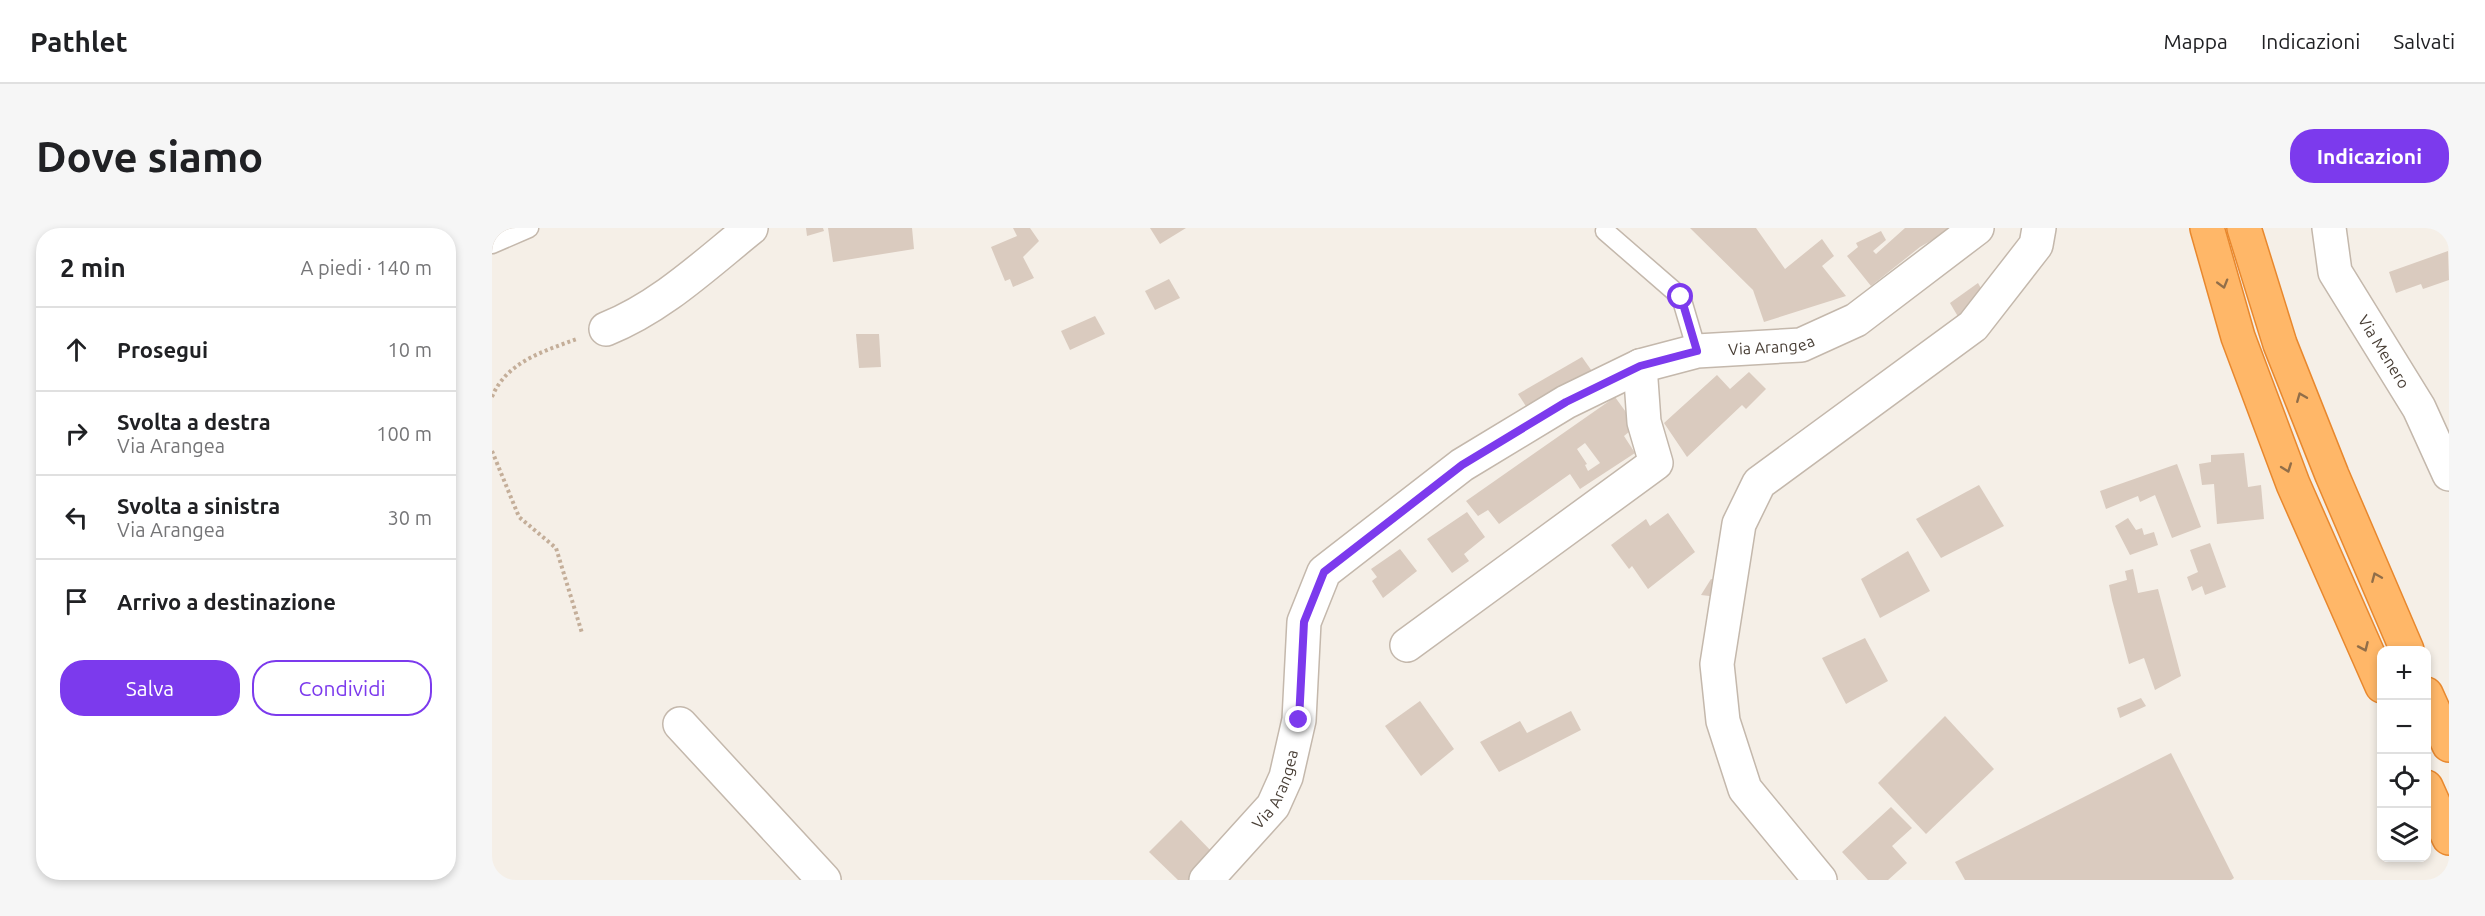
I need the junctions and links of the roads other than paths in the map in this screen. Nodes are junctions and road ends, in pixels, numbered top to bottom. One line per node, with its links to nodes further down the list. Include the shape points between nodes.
1 (529, 228): 9 (lane)
2 (751, 228): 10 (street, via 671,292 633,318)
3 (1977, 228): 11 (street, Via Arangea, via 1856,320 1801,345)
4 (2039, 228): 24 (street, via 2036,245 1973,326 1759,483 1740,524 1717,664 1723,721 1745,789)
5 (2207, 228): 16 (highway, one-way to 16, via 2238,337 2293,484)
6 (2244, 228): 15 (highway, one-way to 6, via 2284,355)
7 (2329, 228): 13 (street, Via Menero, via 2335,272 2419,408)
8 (1605, 231): 11 (lane, via 1681,297)
9 (492, 244)
10 (606, 329)
11 (1697, 351): 12 (street, Via Arangea)
12 (1640, 366): 14 (street, via 1644,422 1656,463); 23 (street, Via Arangea, via 1566,402 1462,465 1324,572 1304,622 1299,720 1286,777 1273,806)
13 (2449, 474)
14 (1407, 645)
15 (2405, 646)
16 (2377, 675)
17 (2430, 700): 19 (highway)
18 (680, 724): 22 (street)
19 (2449, 745)
20 (2431, 796): 21 (highway)
21 (2449, 838)
22 (824, 880)
23 (1206, 880)
24 (1820, 880)

